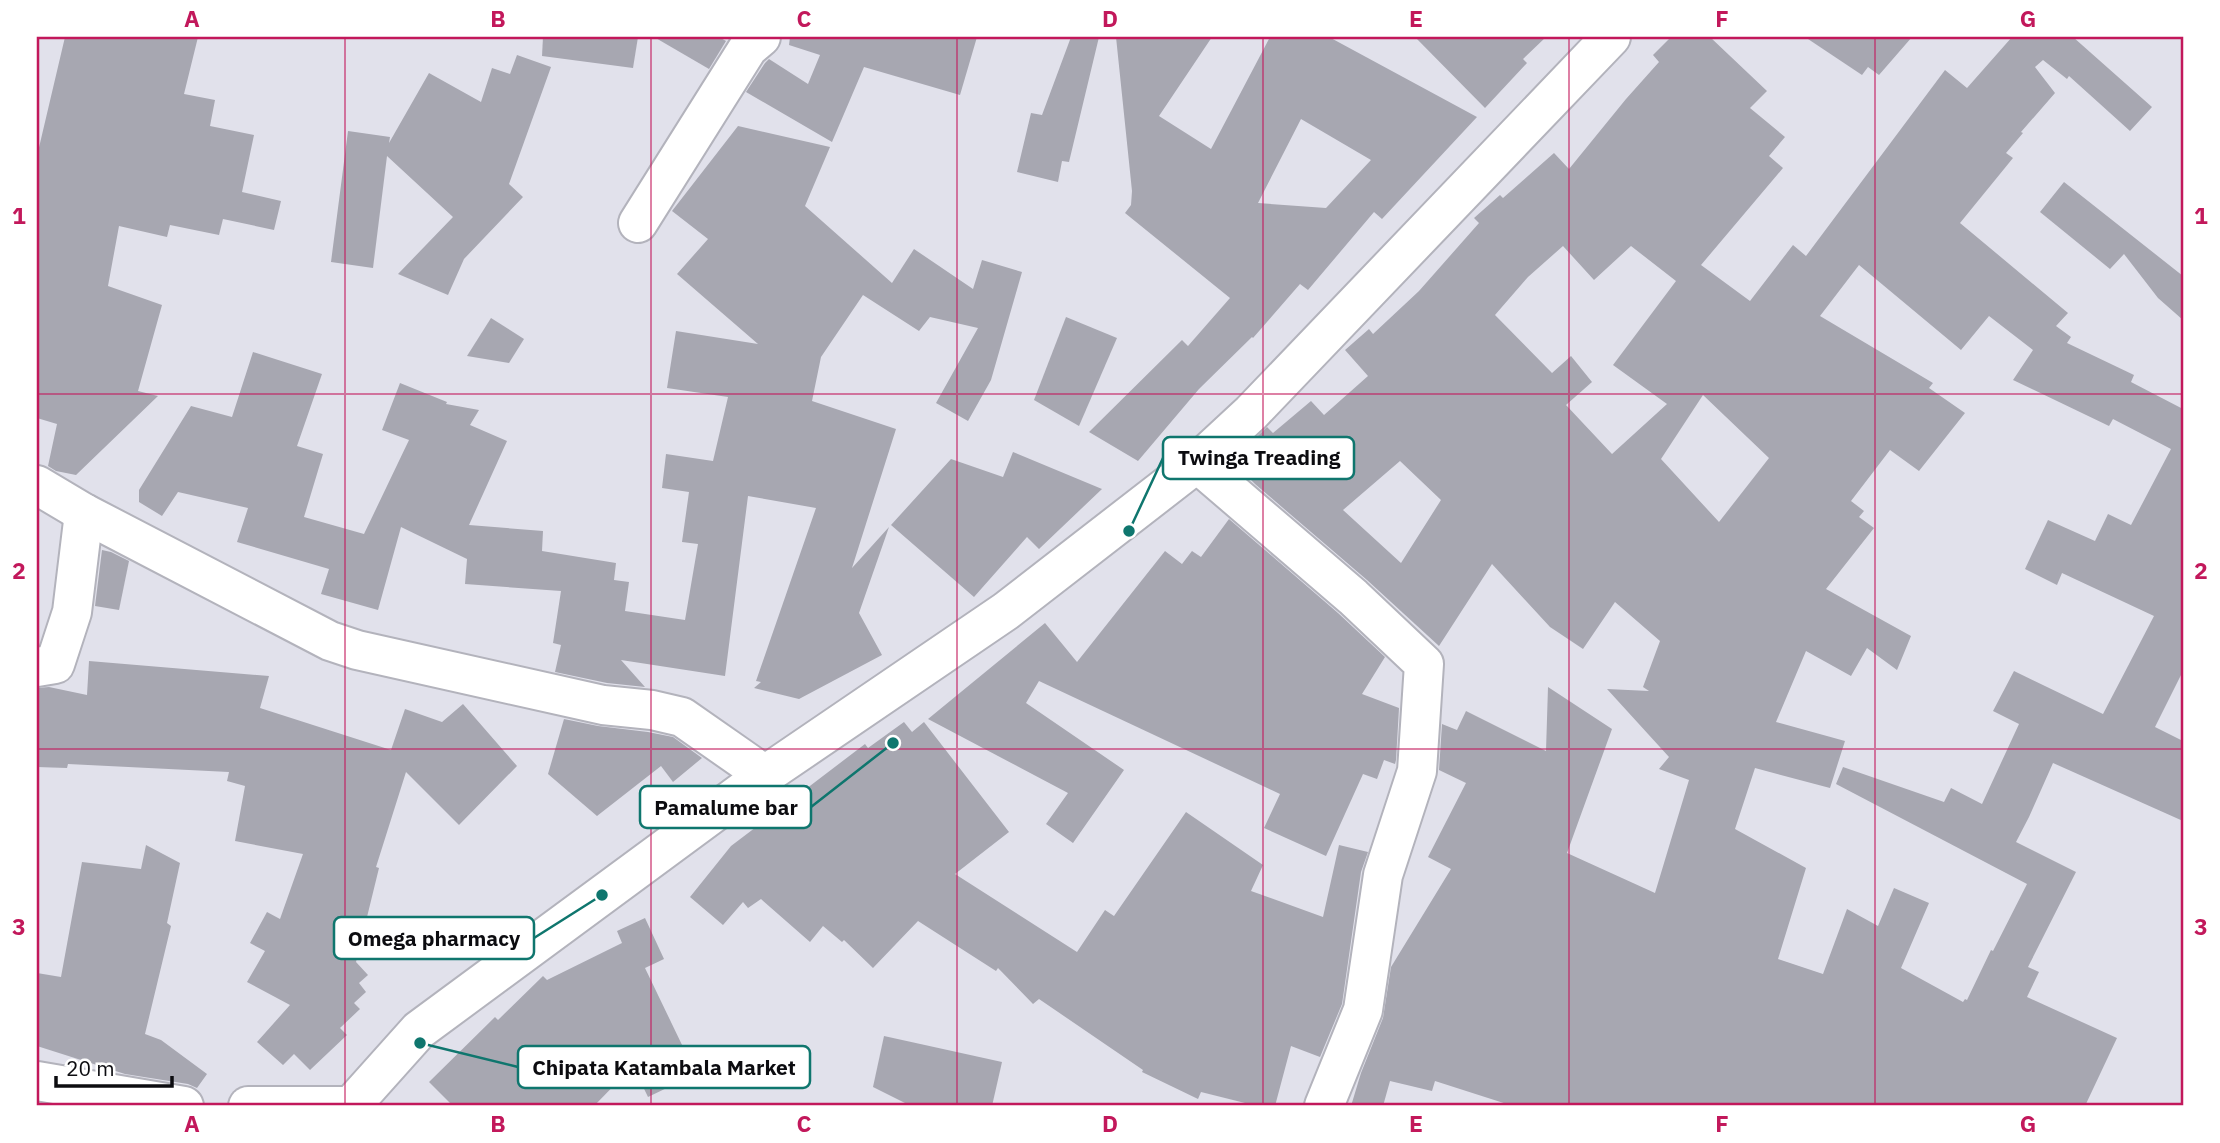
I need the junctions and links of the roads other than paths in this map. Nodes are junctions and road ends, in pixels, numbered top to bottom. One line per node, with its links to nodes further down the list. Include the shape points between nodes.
1 (761, 37): 3 (street, via 748,48)
2 (1611, 37): 4 (street)
3 (638, 223)
4 (1197, 463): 8 (street, via 1006,611); 13 (street, via 1424,664 1417,771 1383,875 1363,1010)
5 (37, 485): 6 (street)
6 (85, 513): 7 (street, via 72,612 55,664); 8 (street, via 330,641 603,705 682,716)
7 (37, 667)
8 (765, 775): 12 (street, via 419,1030)
9 (37, 1081): 10 (street)
10 (184, 1106)
11 (248, 1106): 12 (street)
12 (352, 1106)
13 (1324, 1106)

